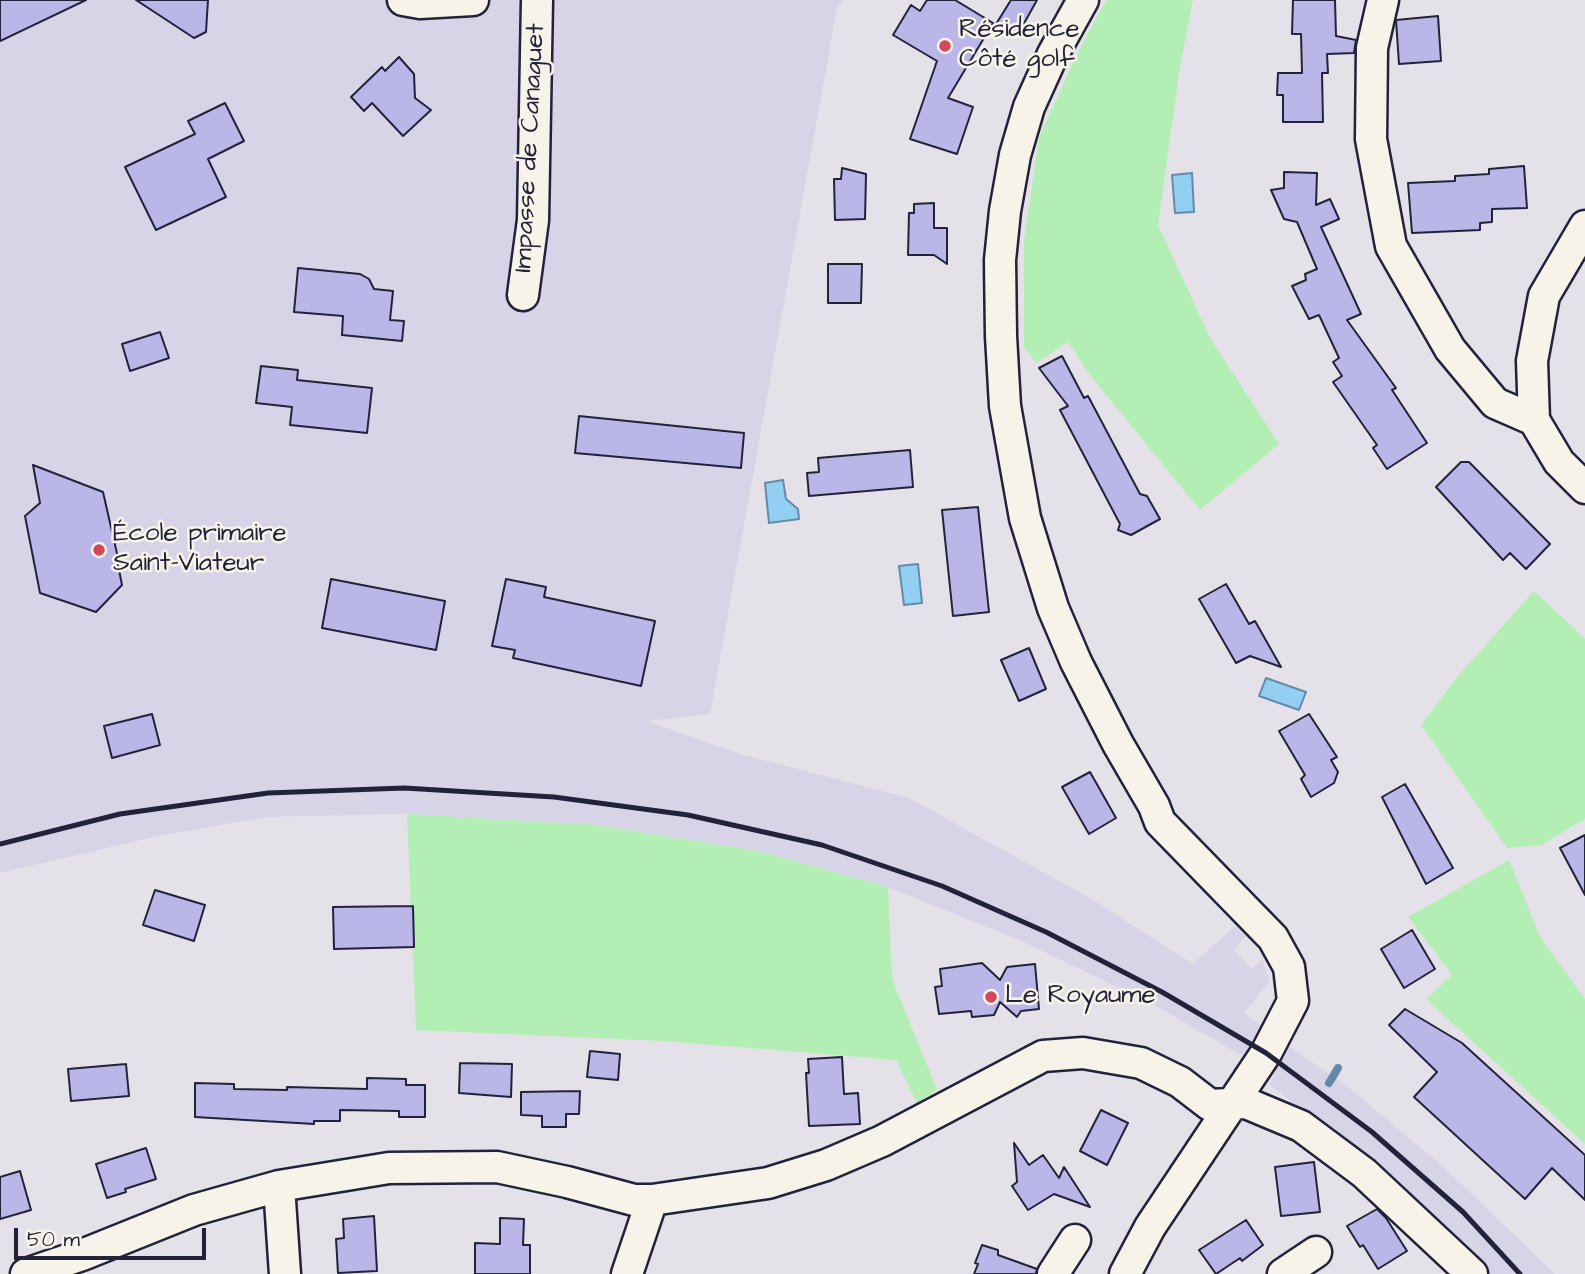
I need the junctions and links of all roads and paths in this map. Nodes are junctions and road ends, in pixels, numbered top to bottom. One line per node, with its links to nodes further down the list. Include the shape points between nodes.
1 (403, 0): 2 (street)
2 (473, 0)
3 (537, 0): 7 (street, Impasse de Canaguet, via 533,220)
4 (1083, 0): 10 (street, via 1029,107 1015,155 1000,260 1004,405 1025,518 1053,608 1086,684 1160,822 1273,938 1289,967 1293,1001 1266,1053)
5 (1383, 0): 8 (street, via 1372,48 1371,139 1391,246 1450,349 1495,403)
6 (1585, 226): 8 (street, via 1544,296 1532,361)
7 (523, 295)
8 (1534, 420): 9 (street, via 1559,462)
9 (1585, 488)
10 (1232, 1103): 12 (street, via 1210,1105 1180,1082 1141,1063 1083,1053 1043,1056 882,1141 826,1165 768,1183); 19 (street, via 1150,1227); 21 (street, via 1246,1103 1301,1126 1364,1173)
11 (279, 1186): 12 (street, via 389,1168 497,1167 634,1200); 15 (street, via 194,1210); 16 (street)
12 (652, 1200): 17 (street)
13 (1075, 1240): 18 (street)
14 (1316, 1252): 20 (street)
15 (26, 1274)
16 (285, 1274)
17 (627, 1274)
18 (1053, 1274)
19 (1125, 1274)
20 (1283, 1274)
21 (1472, 1274)

